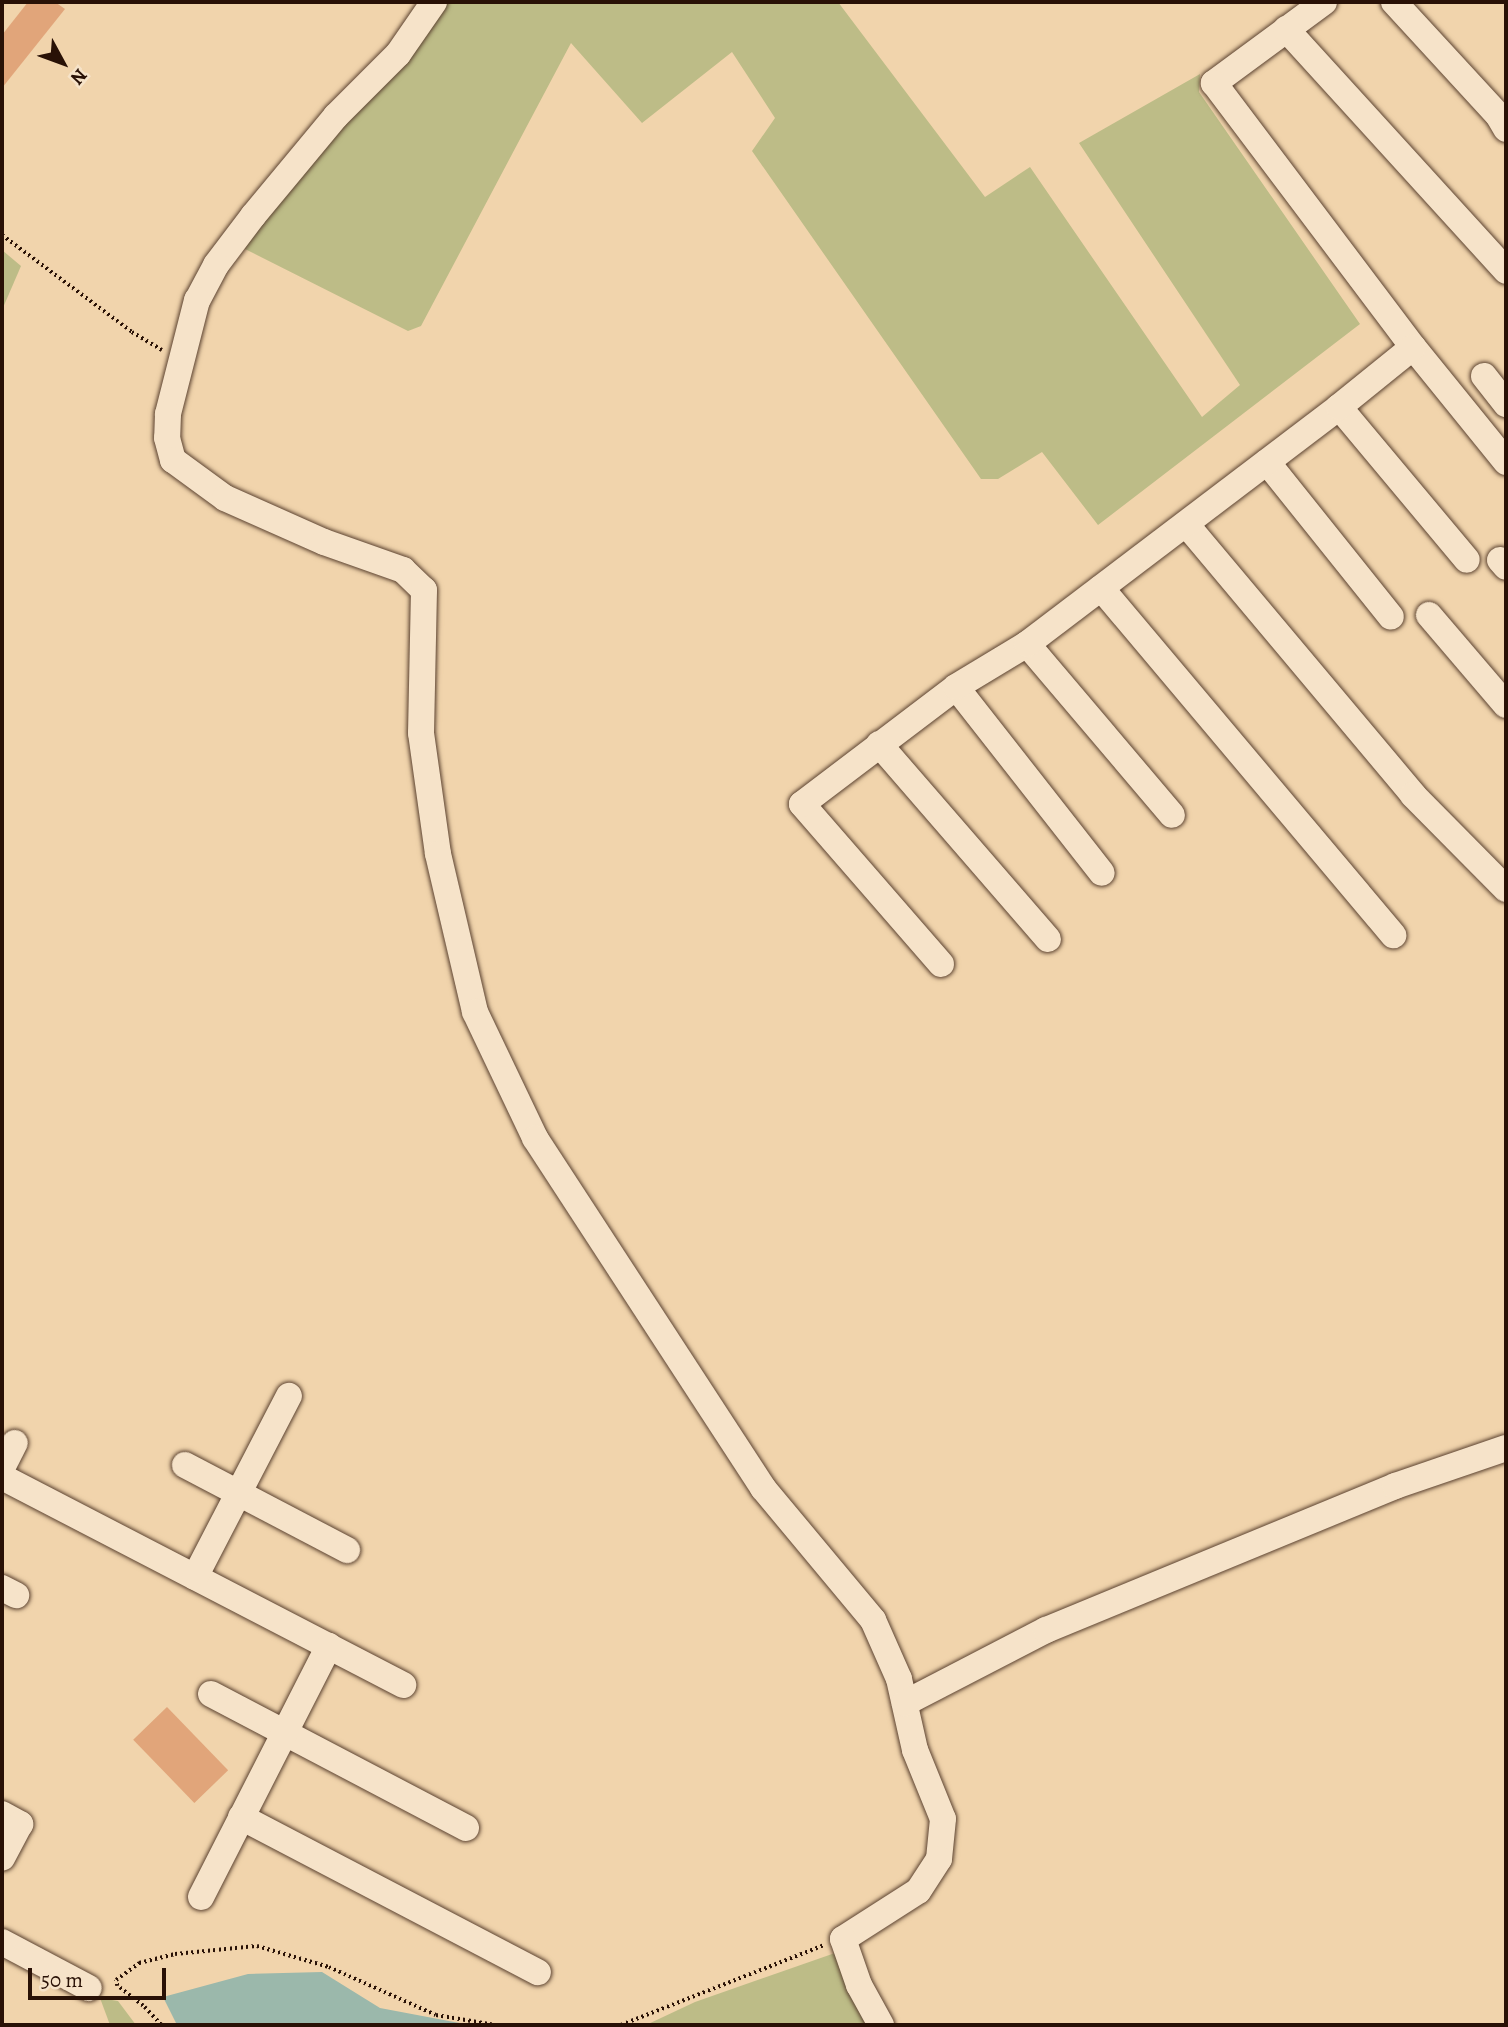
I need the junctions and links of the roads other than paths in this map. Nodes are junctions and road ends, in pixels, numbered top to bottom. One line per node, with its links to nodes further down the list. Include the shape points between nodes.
1 (435, 2): 40 (street, via 398,54 336,116 216,265 197,300 168,414 167,438 173,460 243,507 403,570 424,590 421,733 438,854 475,1012 535,1138 763,1488 873,1620 900,1679)
2 (1324, 2): 4 (street)
3 (1394, 2): 5 (street)
4 (1286, 29): 6 (street); 7 (street, via 1214,83)
5 (1504, 117)
6 (1506, 271)
7 (1413, 347): 10 (street); 12 (street)
8 (1484, 376): 9 (street)
9 (1506, 404)
10 (1339, 407): 11 (street); 14 (street)
11 (1267, 462): 13 (street); 17 (street)
12 (1506, 462)
13 (1186, 524): 15 (street); 24 (street, via 1413,795)
14 (1467, 560)
15 (1101, 588): 18 (street); 25 (street)
16 (1429, 615): 20 (street)
17 (1391, 617)
18 (1027, 644): 19 (street); 22 (street)
19 (956, 687): 21 (street); 23 (street)
20 (1506, 705)
21 (879, 744): 26 (street); 27 (street, via 802,804)
22 (1172, 814)
23 (1102, 873)
24 (1506, 889)
25 (1393, 936)
26 (1048, 939)
27 (941, 964)
28 (289, 1396): 34 (street)
29 (15, 1443): 32 (street)
30 (1506, 1448): 40 (street, via 1395,1486 1046,1630)
31 (185, 1465): 34 (street)
32 (2, 1468)
33 (2, 1477): 36 (street)
34 (238, 1493): 35 (street); 36 (street)
35 (347, 1550)
36 (195, 1577): 37 (street)
37 (329, 1646): 38 (street); 41 (street)
38 (404, 1685)
39 (211, 1693): 41 (street)
40 (905, 1703): 50 (street, via 915,1750 943,1819 939,1858 918,1891 843,1939 859,1984)
41 (285, 1732): 43 (street); 44 (street)
42 (2, 1814): 45 (street, via 20,1824)
43 (241, 1817): 46 (street); 48 (street)
44 (466, 1828)
45 (2, 1858)
46 (201, 1897)
47 (2, 1942): 49 (street)
48 (538, 1972)
49 (89, 1988)
50 (881, 2025)

